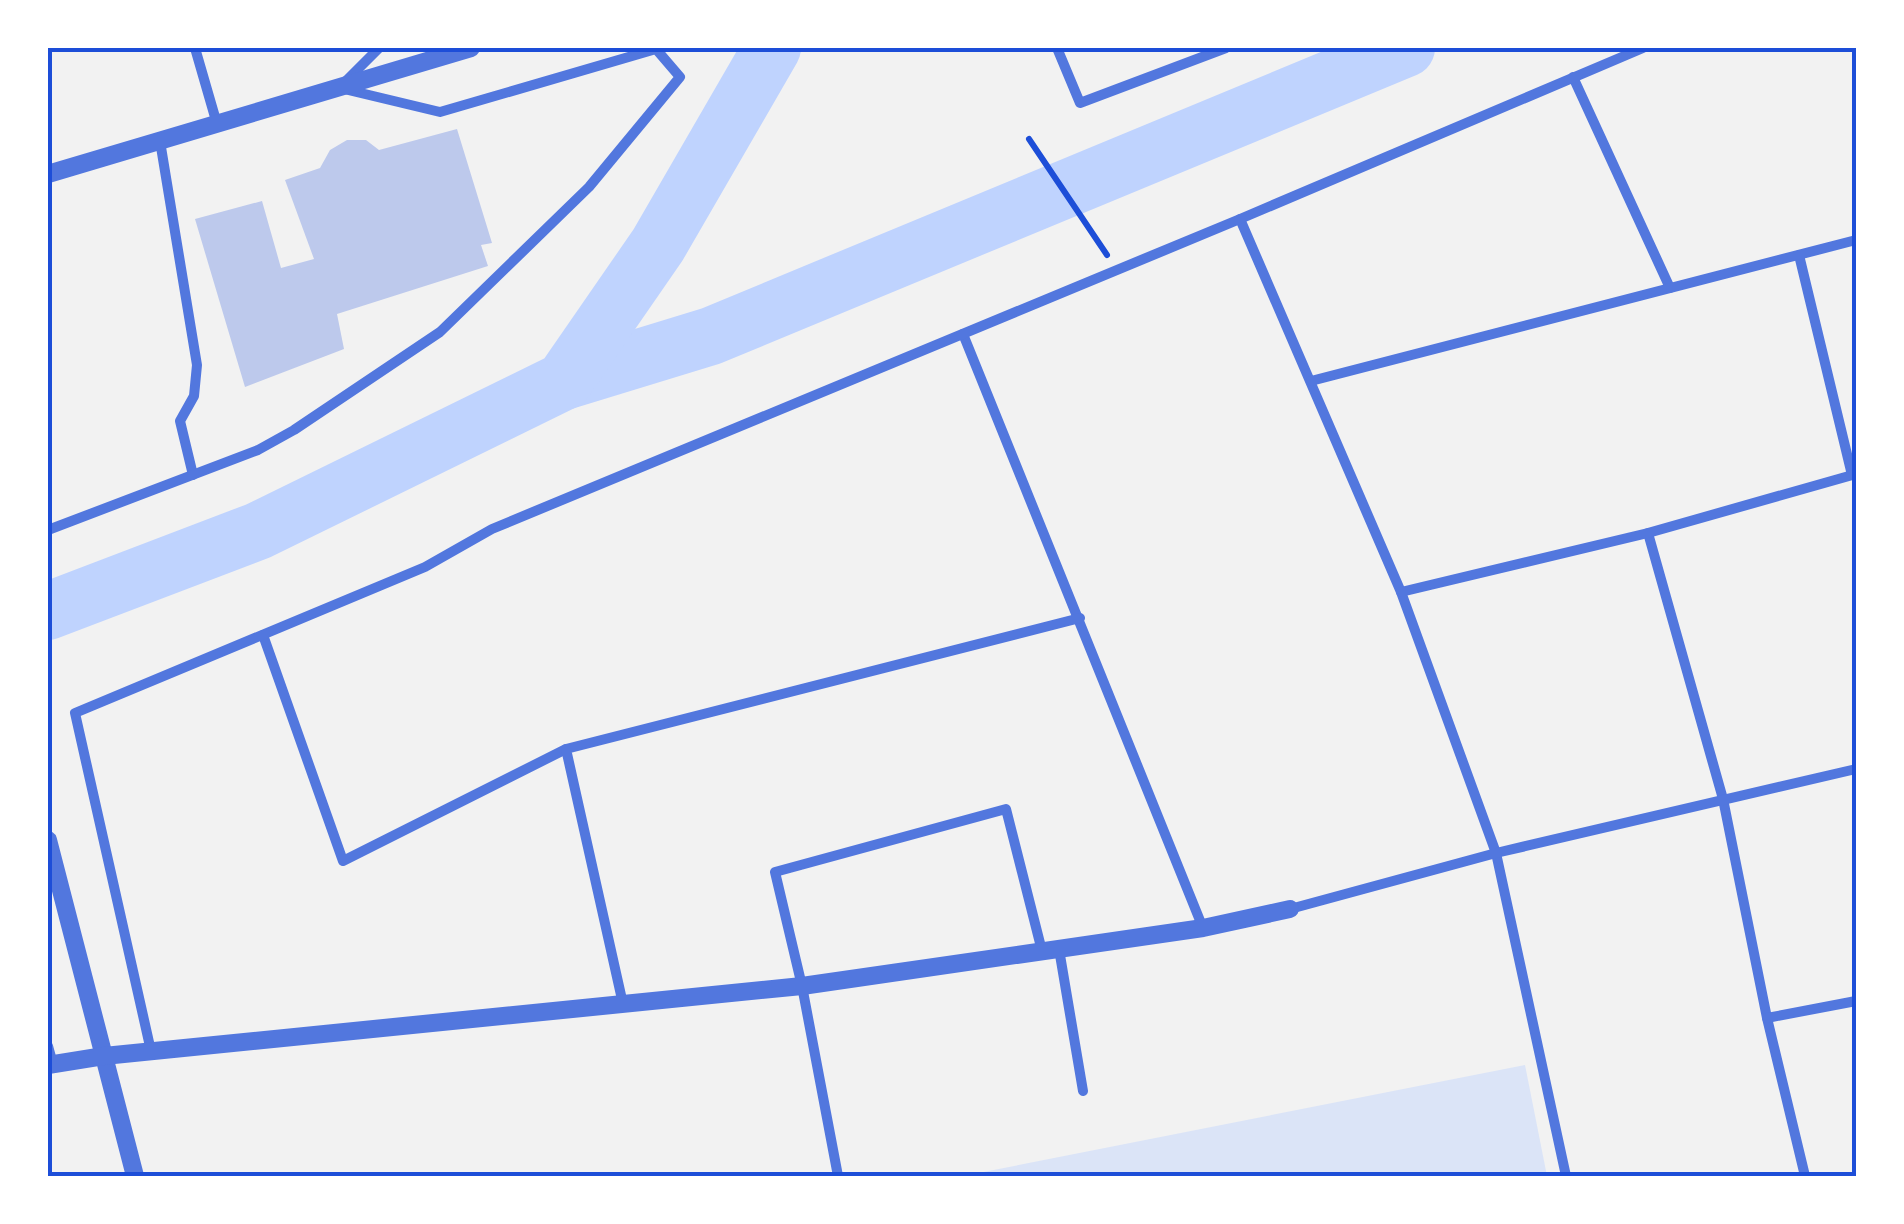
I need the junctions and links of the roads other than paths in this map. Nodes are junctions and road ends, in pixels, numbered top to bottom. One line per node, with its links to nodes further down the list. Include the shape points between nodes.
1 (194, 48): 9 (street)
2 (378, 48): 8 (street)
3 (471, 48): 8 (street)
4 (1057, 48): 5 (street, via 1080,102)
5 (1226, 48)
6 (1643, 48): 7 (street)
7 (1573, 77): 12 (street); 15 (street)
8 (340, 88): 9 (street); 18 (street, via 440,112 656,49 680,77 589,187 440,332 294,430)
9 (217, 124): 10 (street)
10 (160, 141): 11 (street); 18 (street, via 197,365 194,396 180,421)
11 (48, 174)
12 (1240, 219): 16 (street); 17 (street)
13 (1856, 240): 14 (street)
14 (1799, 255): 15 (street); 19 (street)
15 (1670, 288): 17 (street)
16 (963, 334): 23 (street); 24 (street, via 492,529 425,568)
17 (1311, 381): 22 (street)
18 (193, 475): 20 (street)
19 (1854, 475): 21 (street)
20 (48, 530)
21 (1648, 533): 22 (street); 27 (street)
22 (1401, 592): 29 (street)
23 (1080, 618): 25 (street); 31 (street)
24 (263, 635): 25 (street, via 343,861); 37 (street, via 75,713)
25 (566, 749): 35 (street)
26 (1856, 769): 27 (street)
27 (1723, 800): 29 (street); 36 (street)
28 (48, 840): 38 (street)
29 (1496, 853): 30 (street); 43 (street)
30 (1290, 909): 31 (street)
31 (1203, 928): 32 (street)
32 (1051, 950): 33 (street); 33 (street, via 1006,808 775,872); 40 (street)
33 (802, 986): 35 (street); 42 (street)
34 (1856, 1001): 36 (street)
35 (623, 1004): 37 (street)
36 (1767, 1018): 44 (street)
37 (151, 1051): 38 (street)
38 (104, 1056): 39 (street); 41 (street)
39 (49, 1058)
40 (1083, 1092)
41 (135, 1176)
42 (838, 1176)
43 (1566, 1176)
44 (1804, 1176)

